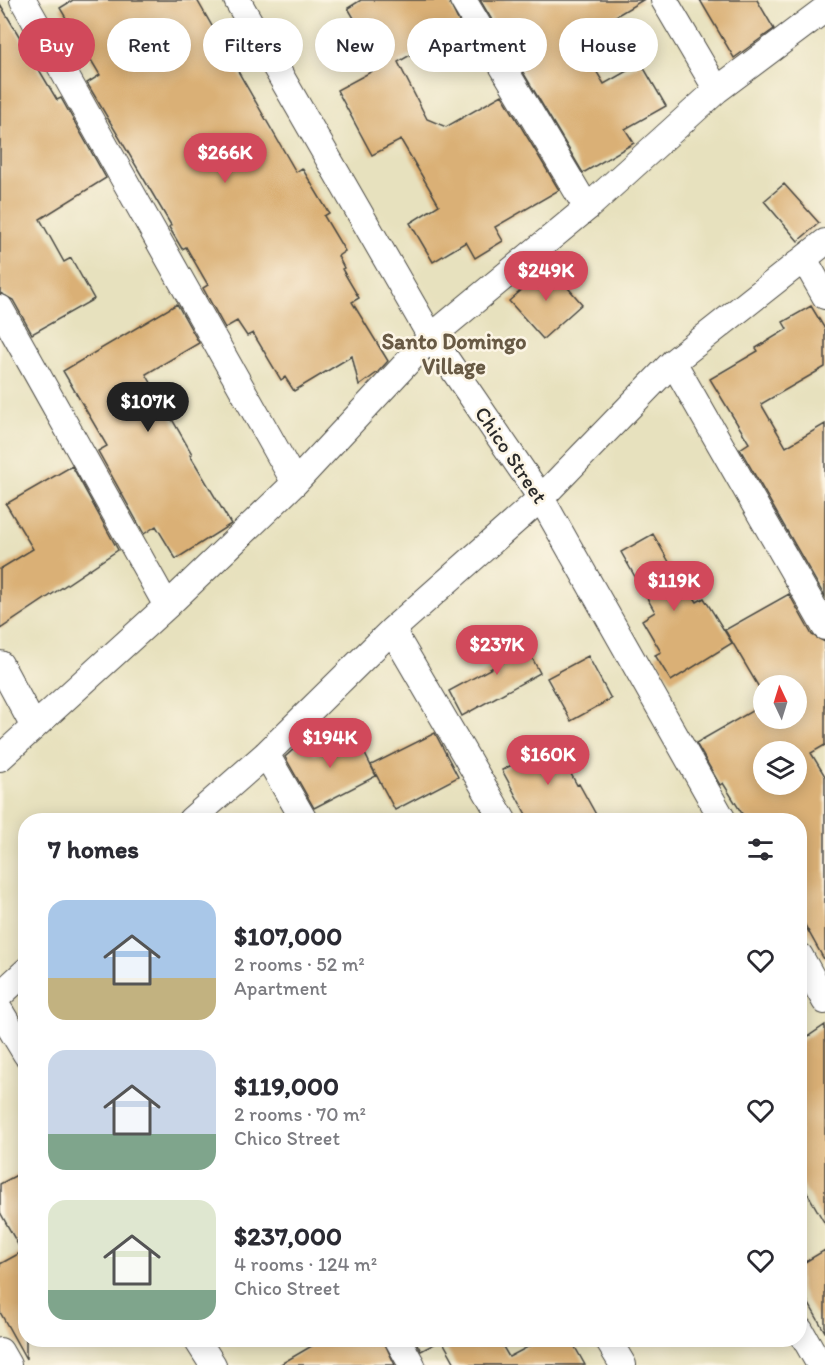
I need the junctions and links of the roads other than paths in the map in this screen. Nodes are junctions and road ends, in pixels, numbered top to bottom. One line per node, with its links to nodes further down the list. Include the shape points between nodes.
1 (23, 0): 14 (street)
2 (237, 0): 12 (street, Chico Street)
3 (463, 0): 7 (street)
4 (664, 0): 6 (street)
5 (825, 9): 6 (street)
6 (717, 90): 7 (street)
7 (587, 208): 12 (street)
8 (825, 242): 9 (street)
9 (804, 259): 10 (street); 13 (street)
10 (825, 296)
11 (0, 308): 16 (street)
12 (431, 337): 14 (street); 15 (street, Chico Street)
13 (673, 362): 15 (street); 17 (street)
14 (295, 483): 16 (street)
15 (542, 498): 18 (street); 26 (street, Chico Street)
16 (167, 606): 20 (street)
17 (825, 627)
18 (392, 630): 21 (street); 25 (street)
19 (0, 664): 20 (street)
20 (33, 725): 22 (street)
21 (266, 754): 23 (street); 24 (street)
22 (0, 758)
23 (199, 813)
24 (300, 813)
25 (499, 813)
26 (719, 813)
27 (807, 969): 30 (street)
28 (18, 978): 29 (street)
29 (0, 995)
30 (825, 1001)
31 (0, 1011): 32 (street)
32 (18, 1041)
33 (807, 1342): 42 (street)
34 (201, 1347): 39 (street)
35 (402, 1347): 40 (street)
36 (612, 1347): 41 (street)
37 (0, 1351): 38 (street)
38 (8, 1365)
39 (213, 1365)
40 (412, 1365)
41 (623, 1365)
42 (820, 1365)

